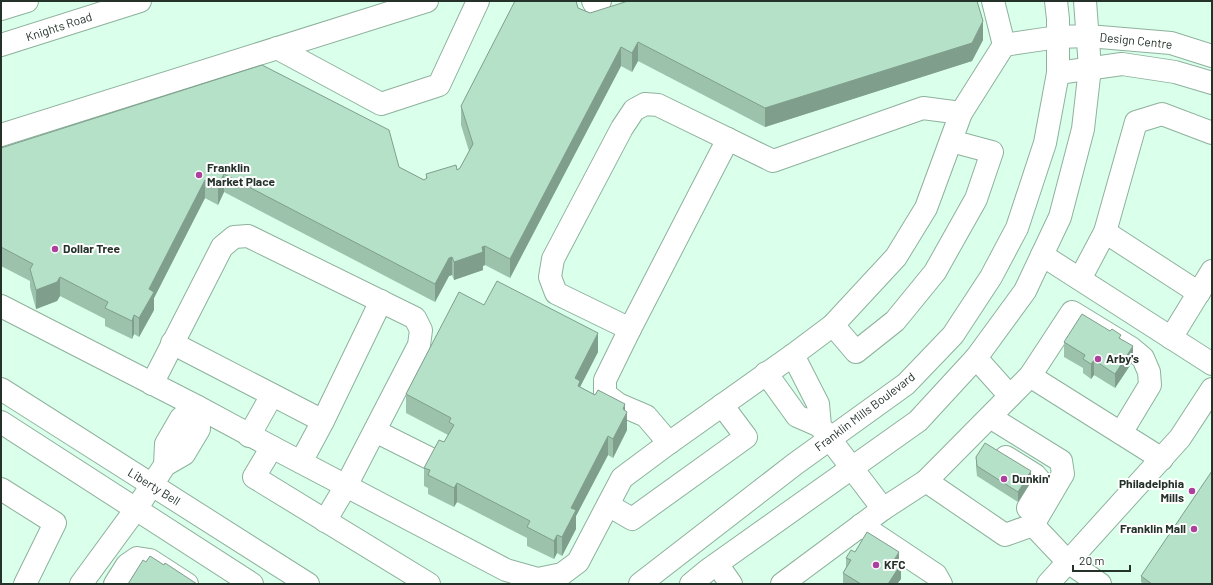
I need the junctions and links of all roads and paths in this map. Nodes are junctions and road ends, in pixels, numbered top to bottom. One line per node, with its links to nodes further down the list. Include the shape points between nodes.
1 (28, 1): 10 (street)
2 (140, 1): 13 (street, Knights Road)
3 (427, 1): 15 (street)
4 (478, 1): 15 (street, via 439,85 381,104)
5 (593, 1): 6 (street)
6 (600, 1)
7 (992, 1): 14 (street)
8 (1056, 1): 12 (street, Franklin Mills Boulevard)
9 (1085, 1): 11 (street)
10 (1, 9)
11 (1088, 36): 12 (street, Design Centre); 16 (street, Design Centre, via 1171,43); 17 (street)
12 (1058, 37): 14 (street, Design Centre); 18 (street, Franklin Mills Boulevard)
13 (1, 45)
14 (1004, 45): 20 (street)
15 (277, 48): 22 (street)
16 (1212, 56)
17 (1090, 68): 18 (street, Design Centre); 19 (street, Design Centre, via 1122,64 1175,72); 26 (street, via 1083,129 1060,218)
18 (1058, 73): 52 (street, Franklin Mills Boulevard, via 1045,143 1017,228 953,335 906,384)
19 (1212, 82)
20 (961, 113): 23 (street, via 922,108 774,161); 24 (street)
21 (1212, 134): 25 (street, via 1162,114 1136,122)
22 (1, 135)
23 (728, 139): 33 (street); 33 (street, via 658,105 645,104 634,110 553,259 550,277 556,293)
24 (952, 141): 32 (street, via 926,208 896,257); 32 (street, via 992,152 976,199 935,272 895,321 856,352)
25 (1105, 232): 28 (street); 29 (street)
26 (1042, 255): 28 (street); 37 (street, via 1026,291)
27 (1212, 271): 29 (street)
28 (1080, 279): 34 (street)
29 (1199, 293): 34 (street)
30 (381, 301): 35 (street, via 248,236 234,237 222,246); 49 (street); 51 (street, via 415,318 421,330 419,345)
31 (1, 306): 41 (street)
32 (833, 325): 36 (street)
33 (630, 329): 56 (street, via 605,380 605,394 618,404 646,416)
34 (1171, 338): 38 (street)
35 (172, 343): 41 (street); 44 (street)
36 (793, 355): 39 (street); 52 (street, via 818,404)
37 (976, 358): 45 (street); 61 (street, via 918,421)
38 (1212, 364)
39 (766, 373): 46 (street); 52 (street, via 797,416)
40 (1030, 376): 45 (street); 53 (street); 53 (street, via 1072,312 1131,348 1143,358 1149,372 1150,385)
41 (152, 384): 47 (street)
42 (1, 389): 63 (street, Liberty Bell)
43 (1212, 389): 59 (street, via 1180,438)
44 (272, 395): 49 (street); 55 (street)
45 (1010, 396): 48 (street)
46 (722, 405): 56 (street); 66 (street, via 746,437 632,519)
47 (198, 407): 55 (street); 63 (street, via 181,418 166,444 165,465)
48 (990, 416): 54 (street); 71 (street, via 1061,461 1063,474)
49 (323, 421): 60 (street)
50 (1, 422): 68 (street)
51 (375, 431): 58 (street); 64 (street)
52 (825, 433): 61 (street); 84 (street, Franklin Mills Boulevard, via 789,469)
53 (1121, 434): 59 (street)
54 (972, 435): 62 (street); 72 (street, via 1035,475 1041,482 1027,509)
55 (249, 436): 57 (street)
56 (669, 443): 66 (street, via 622,478)
57 (272, 447): 60 (street); 69 (street, via 254,477)
58 (431, 459)
59 (1162, 459): 73 (street)
60 (301, 462): 64 (street)
61 (852, 468): 67 (street); 74 (street)
62 (926, 481): 67 (street); 72 (street)
63 (152, 485): 68 (street); 82 (street, Liberty Bell)
64 (346, 486): 69 (street); 75 (street)
65 (1, 489): 77 (street, via 55,523)
66 (608, 505): 75 (street, via 578,562 562,574 538,579)
67 (883, 508): 70 (street)
68 (136, 509): 78 (street); 81 (street)
69 (325, 521): 83 (street)
70 (861, 525): 76 (street); 87 (street, via 936,575)
71 (1033, 525): 72 (street, via 1005,535); 73 (street)
72 (997, 529)
73 (1068, 562): 88 (street); 89 (street)
74 (717, 564): 85 (street); 86 (street)
75 (502, 577)
76 (786, 583)
77 (25, 584)
78 (81, 584)
79 (115, 584): 80 (street, via 127,565 137,558 150,560)
80 (187, 584)
81 (252, 584)
82 (308, 584)
83 (429, 584)
84 (640, 584)
85 (691, 584)
86 (730, 584)
87 (941, 584)
88 (1048, 584)
89 (1100, 584)

